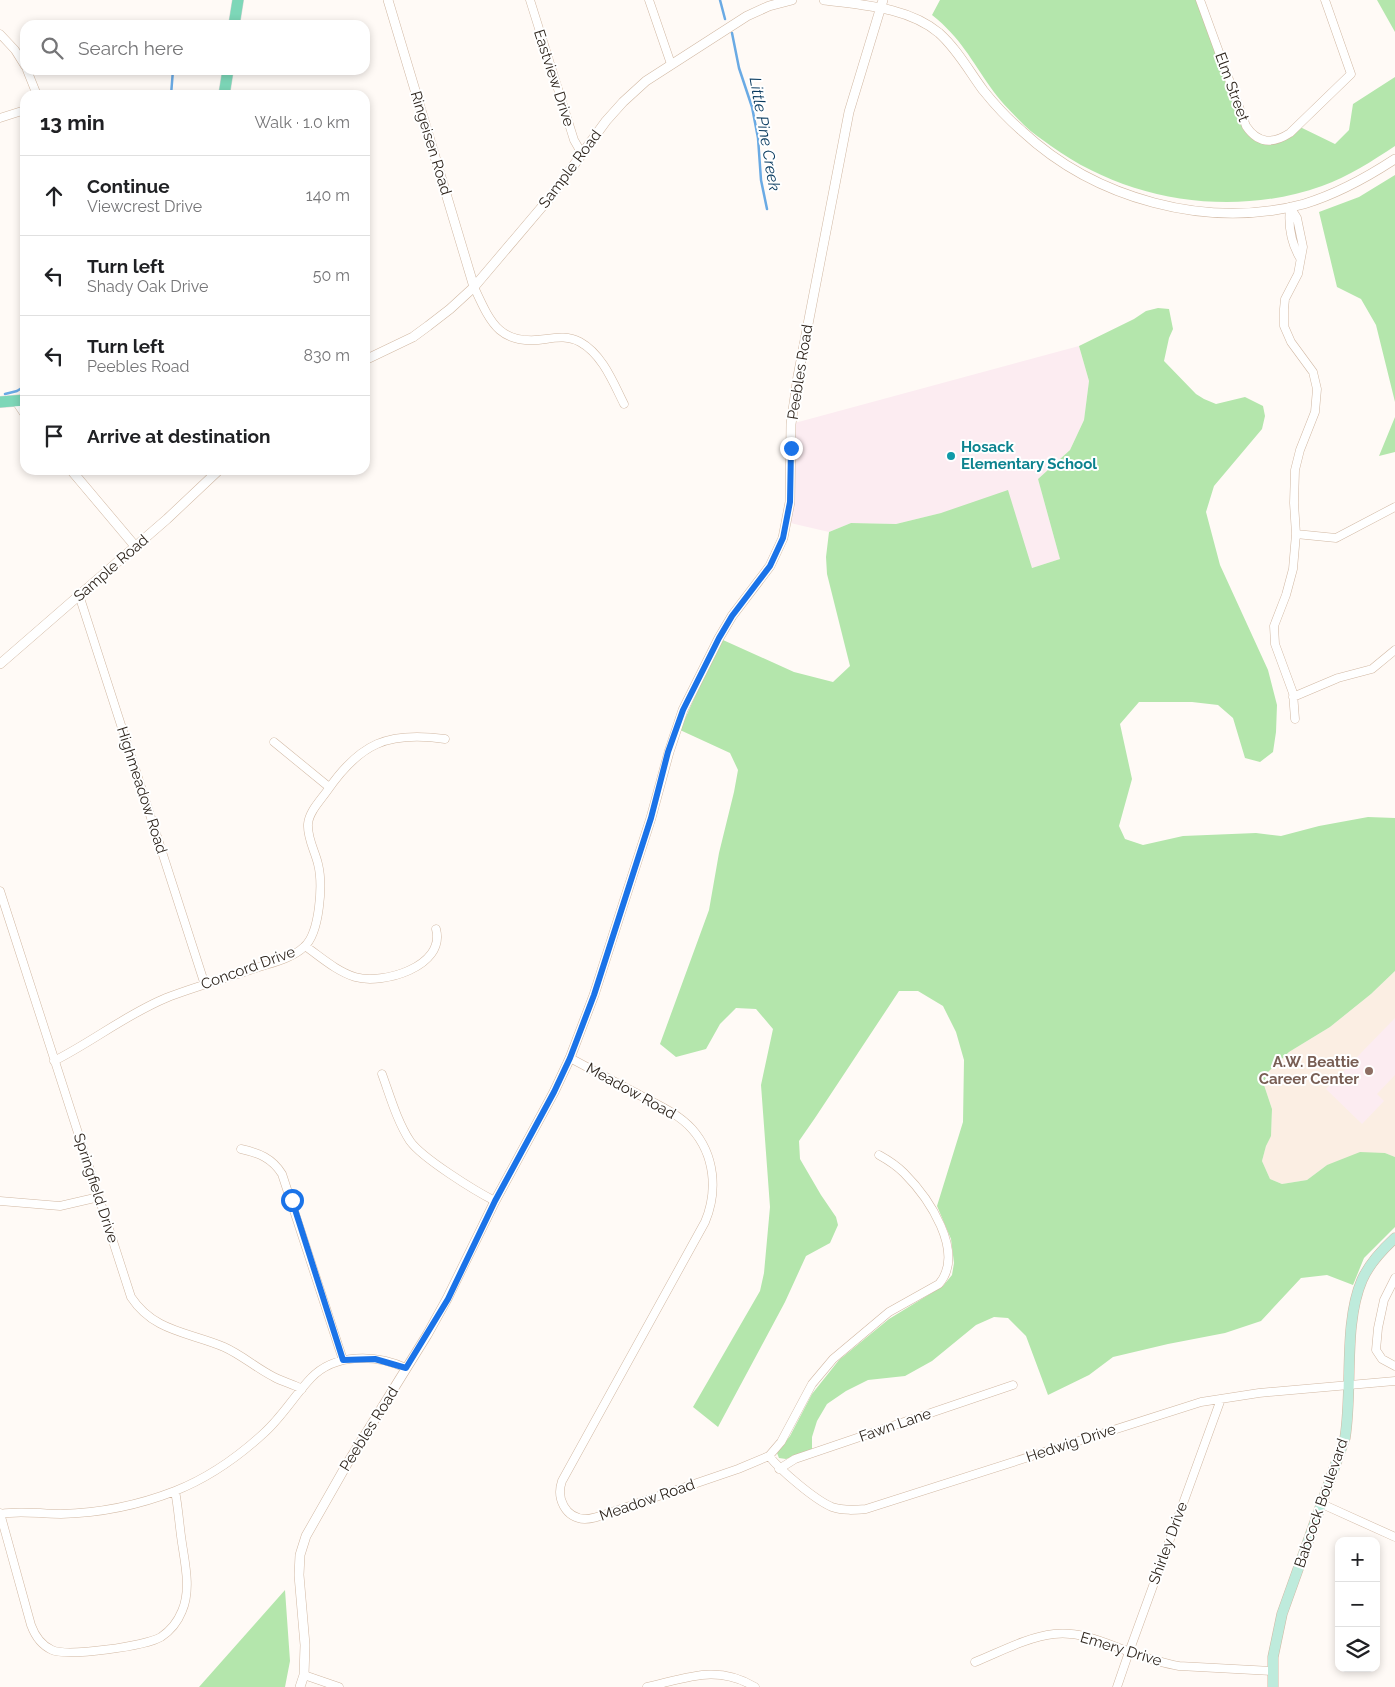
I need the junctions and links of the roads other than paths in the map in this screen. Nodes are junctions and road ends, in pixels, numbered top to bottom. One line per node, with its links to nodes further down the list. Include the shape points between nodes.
1 (238, 0): 10 (main road)
2 (388, 0): 23 (street, Ringeisen Road)
3 (530, 0): 20 (street, Eastview Drive, via 574,140)
4 (649, 0): 13 (street)
5 (792, 0): 13 (street, Sample Road, via 758,10)
6 (824, 0): 9 (street)
7 (1200, 0): 8 (street, Elm Street, via 1244,121 1253,135 1268,140 1290,133 1351,74)
8 (1325, 0)
9 (882, 4): 22 (street, via 938,33 1022,132 1059,160 1094,180 1143,200 1194,212 1242,213); 45 (street, Peebles Road, via 848,112 805,338 792,417 790,502 783,538 770,566 723,631 683,710 668,752 649,826)
10 (235, 20)
11 (0, 34): 12 (street)
12 (20, 59)
13 (670, 64): 20 (street, Sample Road, via 623,102)
14 (29, 75): 16 (street)
15 (227, 75): 17 (main road)
16 (34, 90)
17 (225, 90)
18 (20, 112): 19 (street)
19 (0, 118)
20 (582, 154): 23 (street, Sample Road, via 540,210)
21 (1395, 158): 22 (street, via 1344,189)
22 (1290, 207): 31 (street, via 1288,220 1300,258 1298,274 1286,299 1284,326 1291,342 1313,372 1317,389 1315,412 1295,470)
23 (474, 287): 24 (street, Sample Road, via 420,332); 27 (street, via 491,318 507,336 526,341 568,338 589,348 602,363)
24 (370, 357)
25 (20, 401): 26 (main road)
26 (0, 402)
27 (624, 404)
28 (76, 475): 32 (street)
29 (214, 475): 32 (street, Sample Road)
30 (1395, 507): 31 (street, via 1336,538)
31 (1296, 534): 36 (street, via 1293,569 1274,626 1277,653)
32 (135, 546): 33 (street, Sample Road)
33 (79, 595): 35 (street, Sample Road); 44 (street, Highmeadow Road)
34 (1395, 650): 36 (street, via 1372,669 1338,678)
35 (1, 660)
36 (1294, 697): 37 (street)
37 (1295, 719)
38 (445, 739): 40 (street, Concord Drive, via 412,736 380,742 342,770)
39 (274, 742): 40 (street)
40 (329, 787): 43 (street, Concord Drive, via 308,824 320,878 314,933)
41 (0, 891): 46 (street, Springfield Drive)
42 (436, 930): 43 (street, via 437,942 428,956 403,974 386,978 365,979 346,974)
43 (305, 946): 44 (street, Concord Drive, via 282,960)
44 (205, 985): 46 (street, Concord Drive, via 153,1004)
45 (570, 1058): 52 (street, Peebles Road); 63 (street, Meadow Road, via 664,1108 691,1128 709,1159 713,1194 701,1229 562,1481 559,1492 562,1503 577,1517 593,1518)
46 (54, 1061): 50 (street, Springfield Drive)
47 (382, 1074): 52 (street, via 412,1143 480,1194)
48 (241, 1149): 55 (street, via 264,1156 282,1174)
49 (879, 1155): 63 (street, Meadow Road, via 917,1186 936,1216 948,1251 947,1271 939,1284 889,1312 833,1359 812,1384 781,1442)
50 (99, 1197): 51 (street, via 60,1206); 61 (street, Springfield Drive, via 127,1287 143,1312 164,1327 216,1344 275,1378)
51 (0, 1200)
52 (495, 1201): 57 (street, Peebles Road, via 448,1299)
53 (1395, 1238): 60 (main road, Babcock Boulevard, via 1371,1264 1360,1288 1353,1320)
54 (1395, 1278): 56 (street, via 1384,1300 1376,1350 1382,1359)
55 (343, 1360): 57 (street, via 375,1359); 61 (street, via 320,1371)
56 (1395, 1366)
57 (406, 1368): 72 (street, Peebles Road, via 311,1526 303,1546 299,1575)
58 (1395, 1381): 60 (street, Hedwig Drive)
59 (1013, 1385): 64 (street, Fawn Lane, via 795,1459)
60 (1350, 1386): 62 (street, Hedwig Drive); 66 (main road, Babcock Boulevard, via 1345,1438)
61 (302, 1389): 65 (street, via 280,1417 247,1447 215,1470)
62 (1221, 1399): 64 (street, Hedwig Drive, via 1192,1405 866,1509 831,1506); 69 (street, Shirley Drive)
63 (769, 1456): 64 (street, Hedwig Drive)
64 (779, 1468)
65 (175, 1491): 67 (street, via 95,1512); 67 (street, via 187,1588 179,1618 155,1640 81,1652 57,1652 36,1637)
66 (1322, 1504): 68 (street); 71 (main road, Babcock Boulevard, via 1282,1614)
67 (0, 1513)
68 (1395, 1537)
69 (1129, 1652): 70 (street, Emery Drive, via 1090,1637 1053,1634 1034,1638); 71 (street, Emery Drive, via 1178,1666); 77 (street, Shirley Drive)
70 (975, 1662)
71 (1273, 1671): 78 (main road, Babcock Boulevard)
72 (304, 1675): 73 (street, Peebles Road); 74 (street)
73 (300, 1687)
74 (338, 1687)
75 (647, 1687): 76 (street, via 708,1674 736,1678)
76 (755, 1687)
77 (1117, 1687)
78 (1272, 1687)

